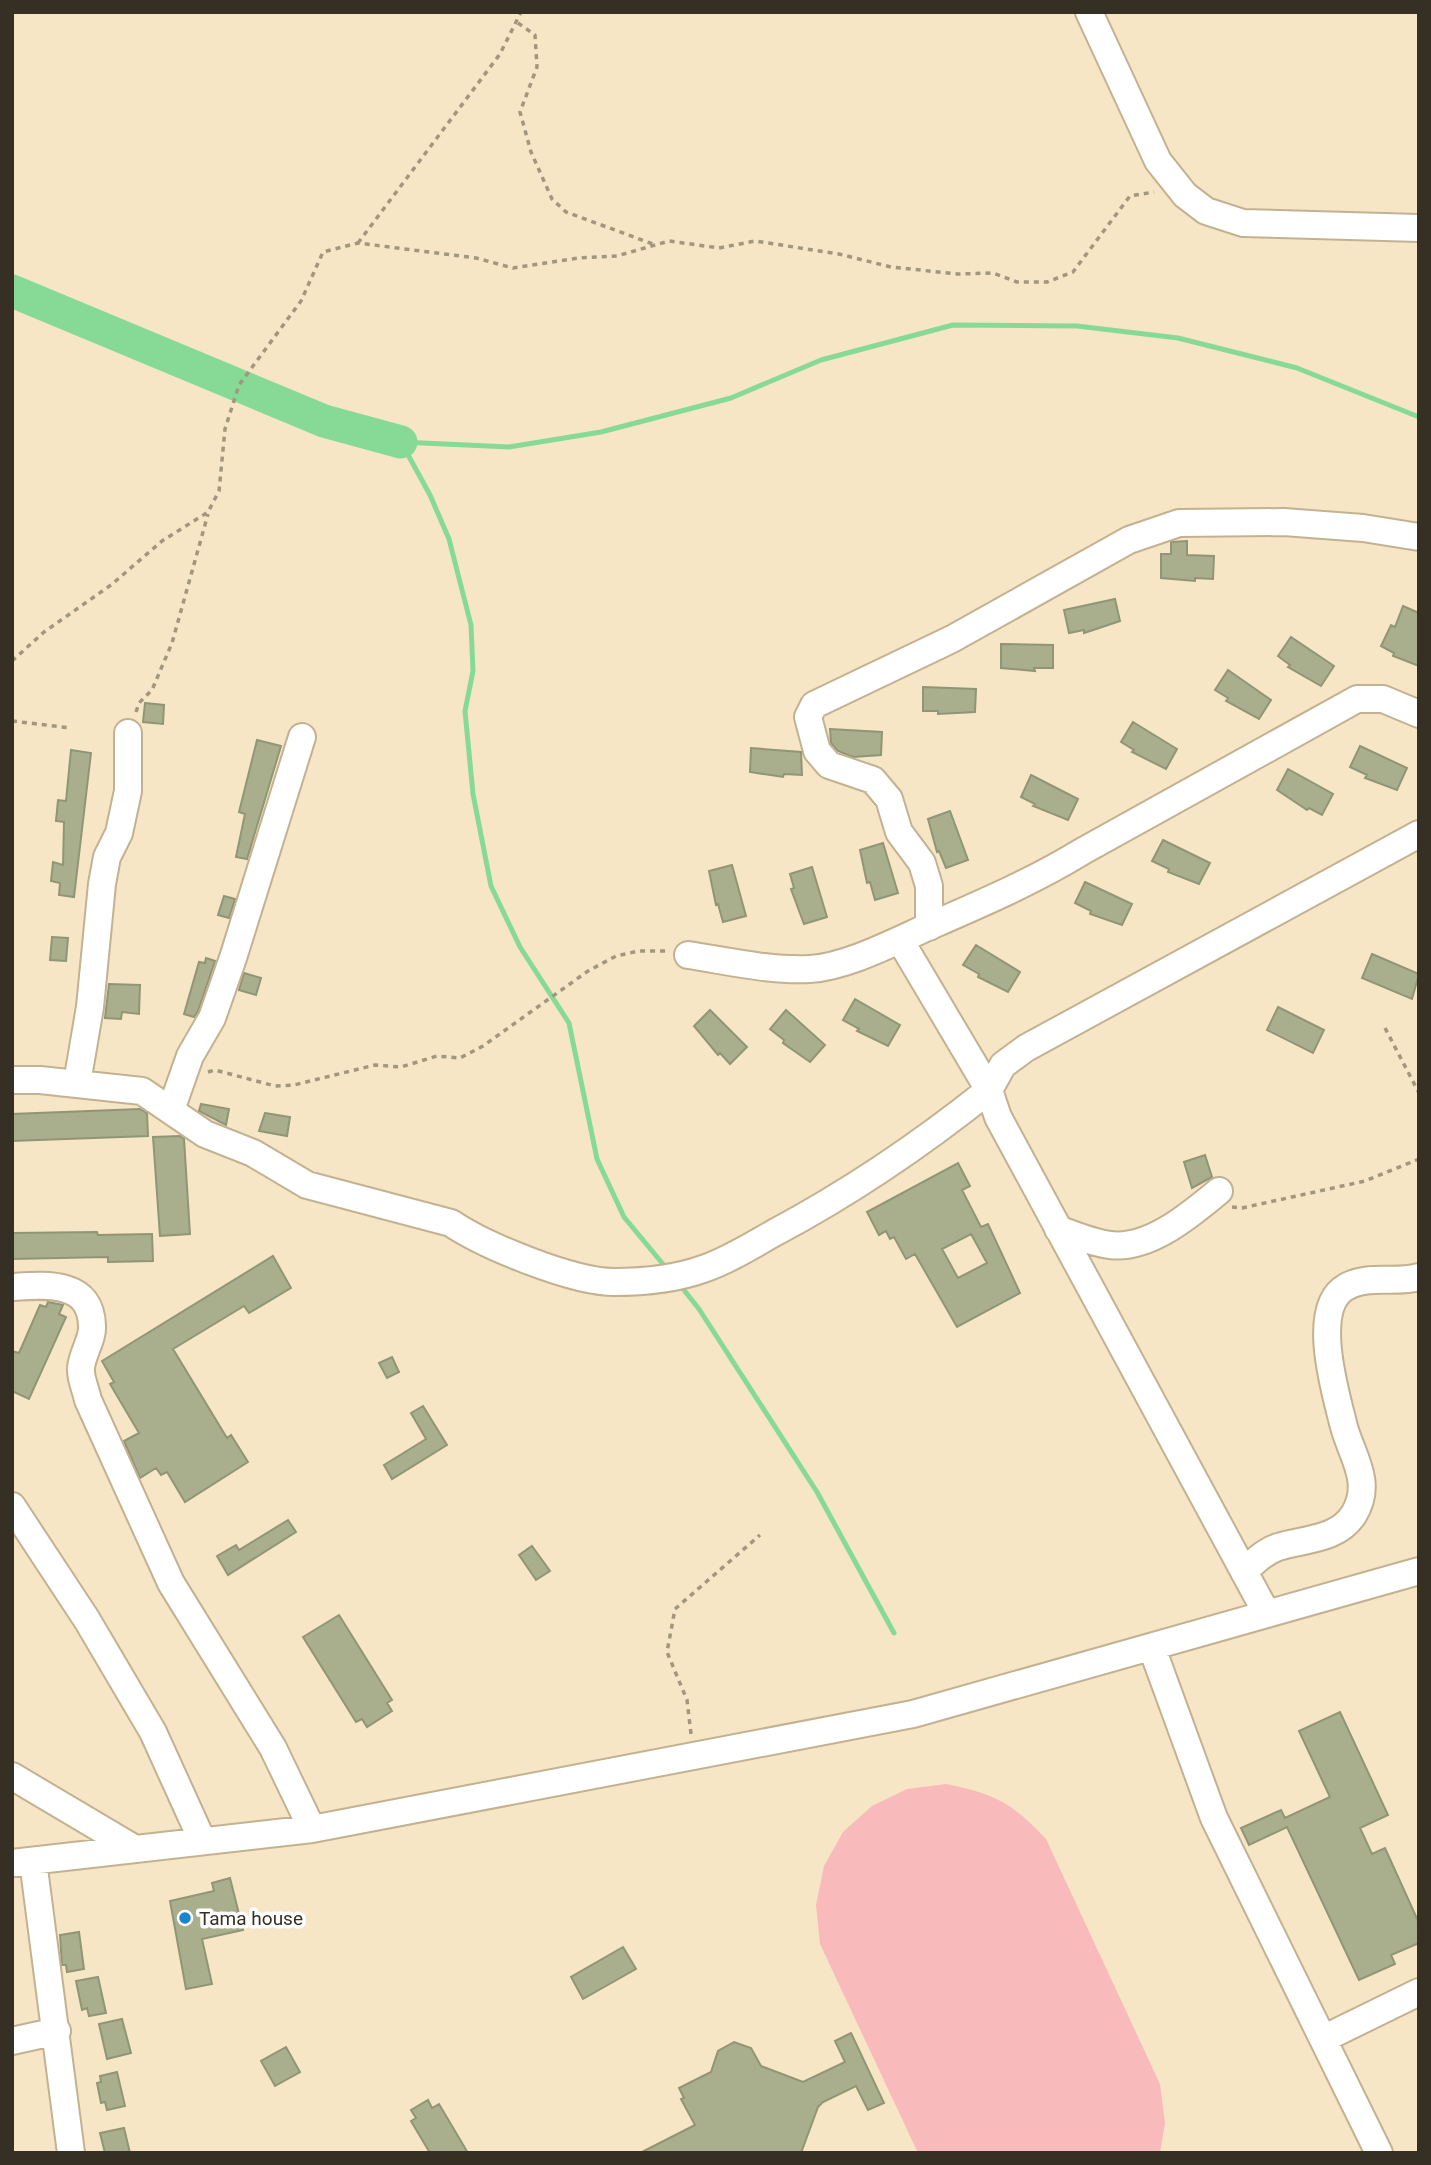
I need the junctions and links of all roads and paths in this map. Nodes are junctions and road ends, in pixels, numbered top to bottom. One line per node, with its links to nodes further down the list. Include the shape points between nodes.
1 (521, 12): 3 (path)
2 (1089, 12): 4 (street, via 1146,139)
3 (518, 23): 6 (path, via 500,54); 7 (path, via 534,35 537,67 520,112 522,126 551,199 566,212)
4 (1185, 195): 5 (street, via 1206,211 1243,223); 7 (path, via 1160,190 1130,196 1073,272 1047,282 1017,282 993,272 958,274 891,267 755,241 719,248 669,241)
5 (1419, 228)
6 (358, 243): 7 (path, via 476,258 513,268 617,256); 8 (path, via 323,252 300,301 239,385 225,429 219,491)
7 (653, 244)
8 (208, 512): 10 (path, via 162,541); 14 (path, via 172,643)
9 (1419, 537): 17 (street, via 1283,522 1179,523 1129,540 952,639 814,705 808,717 817,751 829,765 883,788 900,832 919,856 929,886)
10 (12, 661)
11 (1419, 714): 17 (street, via 1383,699 1357,699 1041,878)
12 (12, 720): 13 (path)
13 (71, 728)
14 (128, 733): 22 (street, via 128,791 102,884)
15 (302, 737): 25 (street, via 212,1018 190,1056)
16 (1419, 834): 23 (street, via 1026,1048 1003,1065)
17 (929, 927): 18 (street)
18 (900, 940): 19 (street, via 813,969 779,969); 23 (street)
19 (688, 955): 25 (path, via 639,951 616,956 460,1058 437,1056 401,1067 374,1065 275,1086 215,1070)
20 (1385, 1028): 24 (path)
21 (12, 1080): 22 (street)
22 (77, 1083): 25 (street)
23 (989, 1090): 25 (street, via 913,1151 734,1255 673,1276 610,1282 507,1253 451,1223 307,1185 253,1153 205,1134); 28 (street, via 998,1117)
24 (1419, 1093)
25 (175, 1098)
26 (1419, 1159): 27 (path, via 1365,1181 1242,1208)
27 (1210, 1198): 28 (street, via 1141,1242 1127,1246 1107,1245)
28 (1058, 1229): 34 (street)
29 (1419, 1277): 34 (street, via 1358,1282 1344,1288 1332,1301 1326,1320 1343,1425 1361,1471 1362,1496 1353,1515 1337,1530 1259,1556)
30 (12, 1287): 39 (street, via 62,1286 79,1293 90,1310 93,1328 81,1369 88,1400 127,1492 172,1583 273,1748)
31 (12, 1506): 40 (street, via 153,1732)
32 (760, 1535): 37 (path, via 675,1609 667,1652 687,1700)
33 (1419, 1571): 35 (street)
34 (1244, 1572): 35 (street)
35 (1267, 1614): 36 (street)
36 (1152, 1648): 37 (street, via 913,1714); 45 (street, via 1213,1818)
37 (693, 1754): 39 (street)
38 (12, 1776): 41 (street)
39 (312, 1829): 40 (street)
40 (202, 1840): 41 (street)
41 (135, 1849): 42 (street)
42 (22, 1862): 44 (street)
43 (1419, 1992): 45 (street)
44 (57, 2031): 46 (street); 47 (street)
45 (1322, 2039): 48 (street)
46 (12, 2041)
47 (71, 2153)
48 (1379, 2153)

